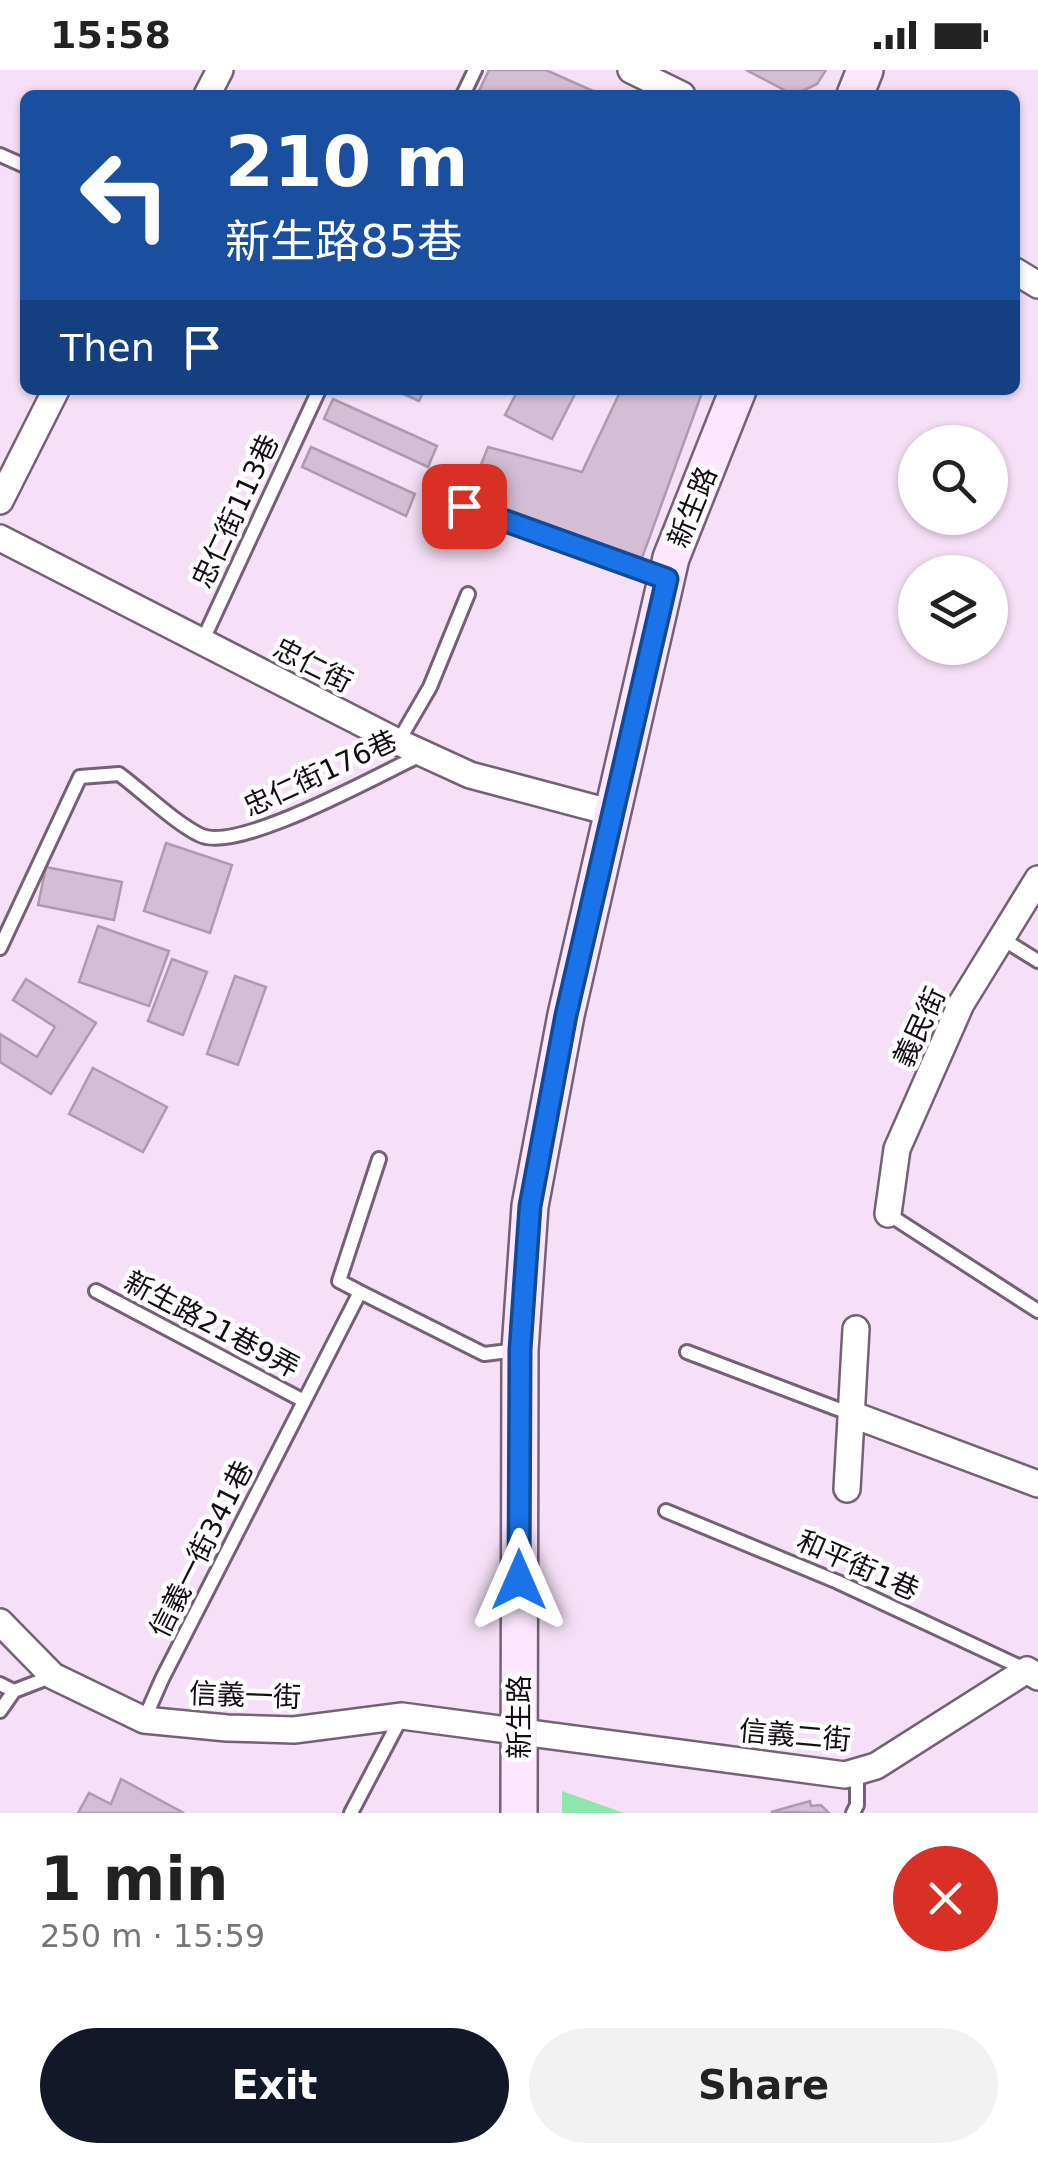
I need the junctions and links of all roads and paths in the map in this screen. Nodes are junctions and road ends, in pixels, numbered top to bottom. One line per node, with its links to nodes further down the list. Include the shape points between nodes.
1 (631, 70): 2 (street)
2 (672, 90)
3 (53, 395): 6 (street)
4 (736, 395): 9 (main road, 新生路)
5 (316, 396): 11 (lane, 忠仁街113巷)
6 (0, 501)
7 (464, 506): 9 (lane)
8 (0, 538): 11 (street, 忠仁街)
9 (667, 579): 14 (main road, 新生路)
10 (468, 594): 12 (lane, via 430,687)
11 (202, 642): 12 (street, 忠仁街)
12 (398, 742): 13 (street, 忠仁街)
13 (423, 754): 14 (street, 忠仁街, via 470,775); 17 (lane, 忠仁街176巷, via 236,838 202,837 119,774 80,778)
14 (612, 813): 25 (main road, 新生路, via 530,1206)
15 (1038, 879): 16 (street, 義民街)
16 (1002, 938): 18 (lane); 20 (street, 義民街, via 961,1004 897,1149)
17 (0, 948)
18 (1038, 961)
19 (379, 1159): 22 (lane, via 339,1281)
20 (888, 1214): 23 (lane)
21 (96, 1291): 27 (lane, 新生路21巷9弄)
22 (360, 1292): 25 (lane, via 484,1354); 27 (lane, 信義一街341巷)
23 (1038, 1311)
24 (856, 1330): 28 (street)
25 (520, 1350): 40 (main road, 新生路)
26 (687, 1352): 28 (lane)
27 (304, 1401): 39 (lane, 信義一街341巷)
28 (851, 1414): 29 (street); 30 (street)
29 (1038, 1484)
30 (847, 1489)
31 (666, 1511): 33 (lane, 和平街1巷)
32 (0, 1622): 34 (street, 信義一街)
33 (1034, 1667): 41 (street, 信義二街)
34 (53, 1676): 36 (lane); 39 (street, 信義一街)
35 (0, 1684): 36 (lane)
36 (14, 1692): 37 (lane)
37 (0, 1711)
38 (402, 1716): 39 (street, 信義一街, via 294,1730); 40 (street, 信義一街); 42 (lane)
39 (144, 1720)
40 (518, 1733): 41 (street, 信義二街); 43 (main road, 新生路)
41 (856, 1772): 44 (lane)
42 (352, 1813)
43 (519, 1813)
44 (853, 1813)

